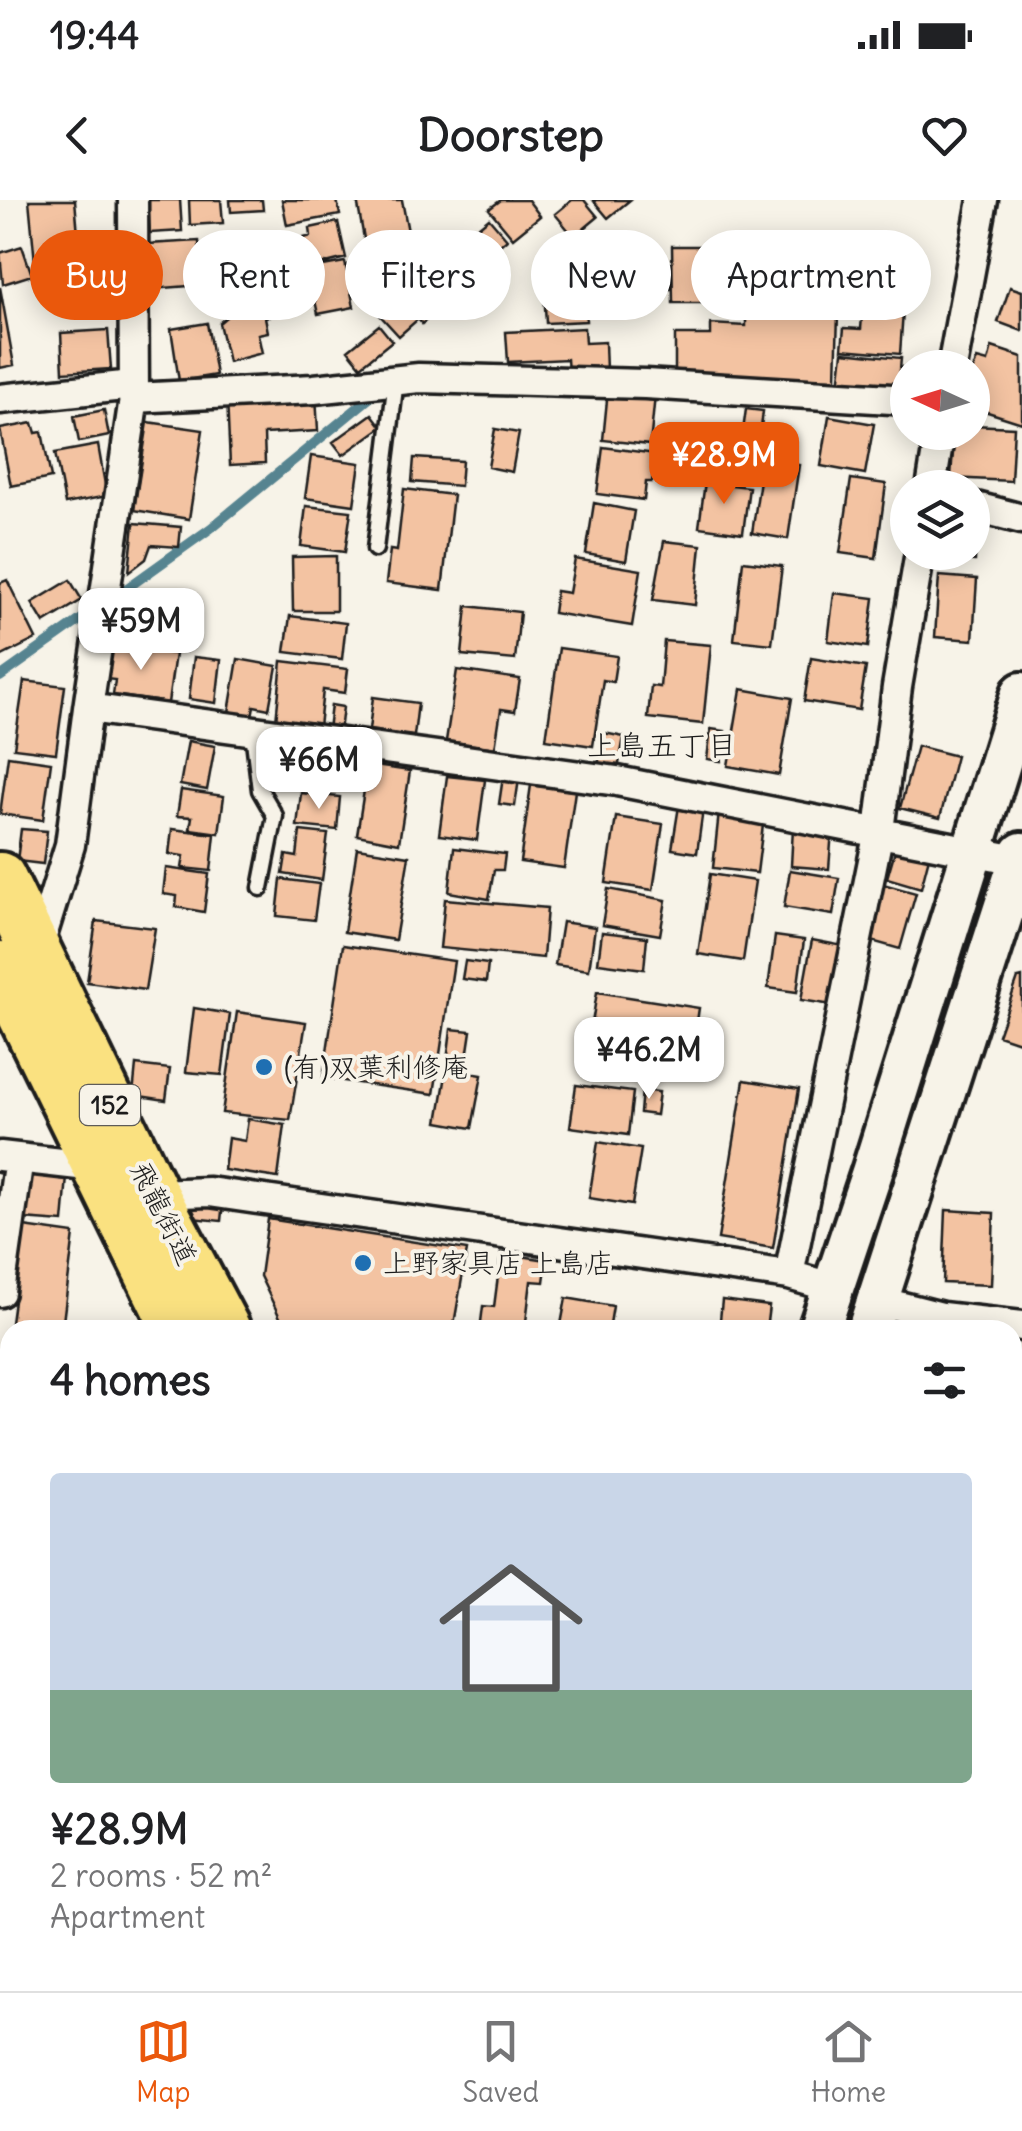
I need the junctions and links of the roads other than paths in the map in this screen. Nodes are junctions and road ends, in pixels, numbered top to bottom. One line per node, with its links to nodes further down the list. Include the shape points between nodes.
1 (133, 200): 5 (street)
2 (983, 200): 3 (street)
3 (955, 350)
4 (396, 380): 5 (street, via 314,389); 7 (street, via 645,384); 10 (lane)
5 (134, 391): 6 (street); 13 (street)
6 (0, 398)
7 (890, 399)
8 (990, 511): 9 (street)
9 (1022, 519)
10 (375, 549)
11 (917, 570): 15 (street)
12 (1022, 693): 16 (street)
13 (88, 708): 14 (street); 20 (street, via 70,845)
14 (253, 732): 15 (street, via 617,781); 19 (lane, via 260,790 275,816)
15 (879, 831): 16 (street); 24 (street)
16 (972, 850): 17 (street); 25 (street)
17 (1021, 859): 27 (street)
18 (0, 878): 20 (highway, 飛龍街道 / 152)
19 (262, 888)
20 (18, 960): 22 (highway, 飛龍街道 / 152); 23 (highway, 飛龍街道 / 152)
21 (10, 1157): 22 (street); 26 (street)
22 (96, 1167): 28 (highway, 飛龍街道 / 152)
23 (152, 1194): 24 (street, via 209,1192); 29 (highway, 飛龍街道 / 152)
24 (789, 1275): 25 (street)
25 (834, 1288): 30 (street)
26 (0, 1292)
27 (871, 1315): 31 (street)
28 (173, 1320)
29 (220, 1320)
30 (823, 1320)
31 (969, 1320)

